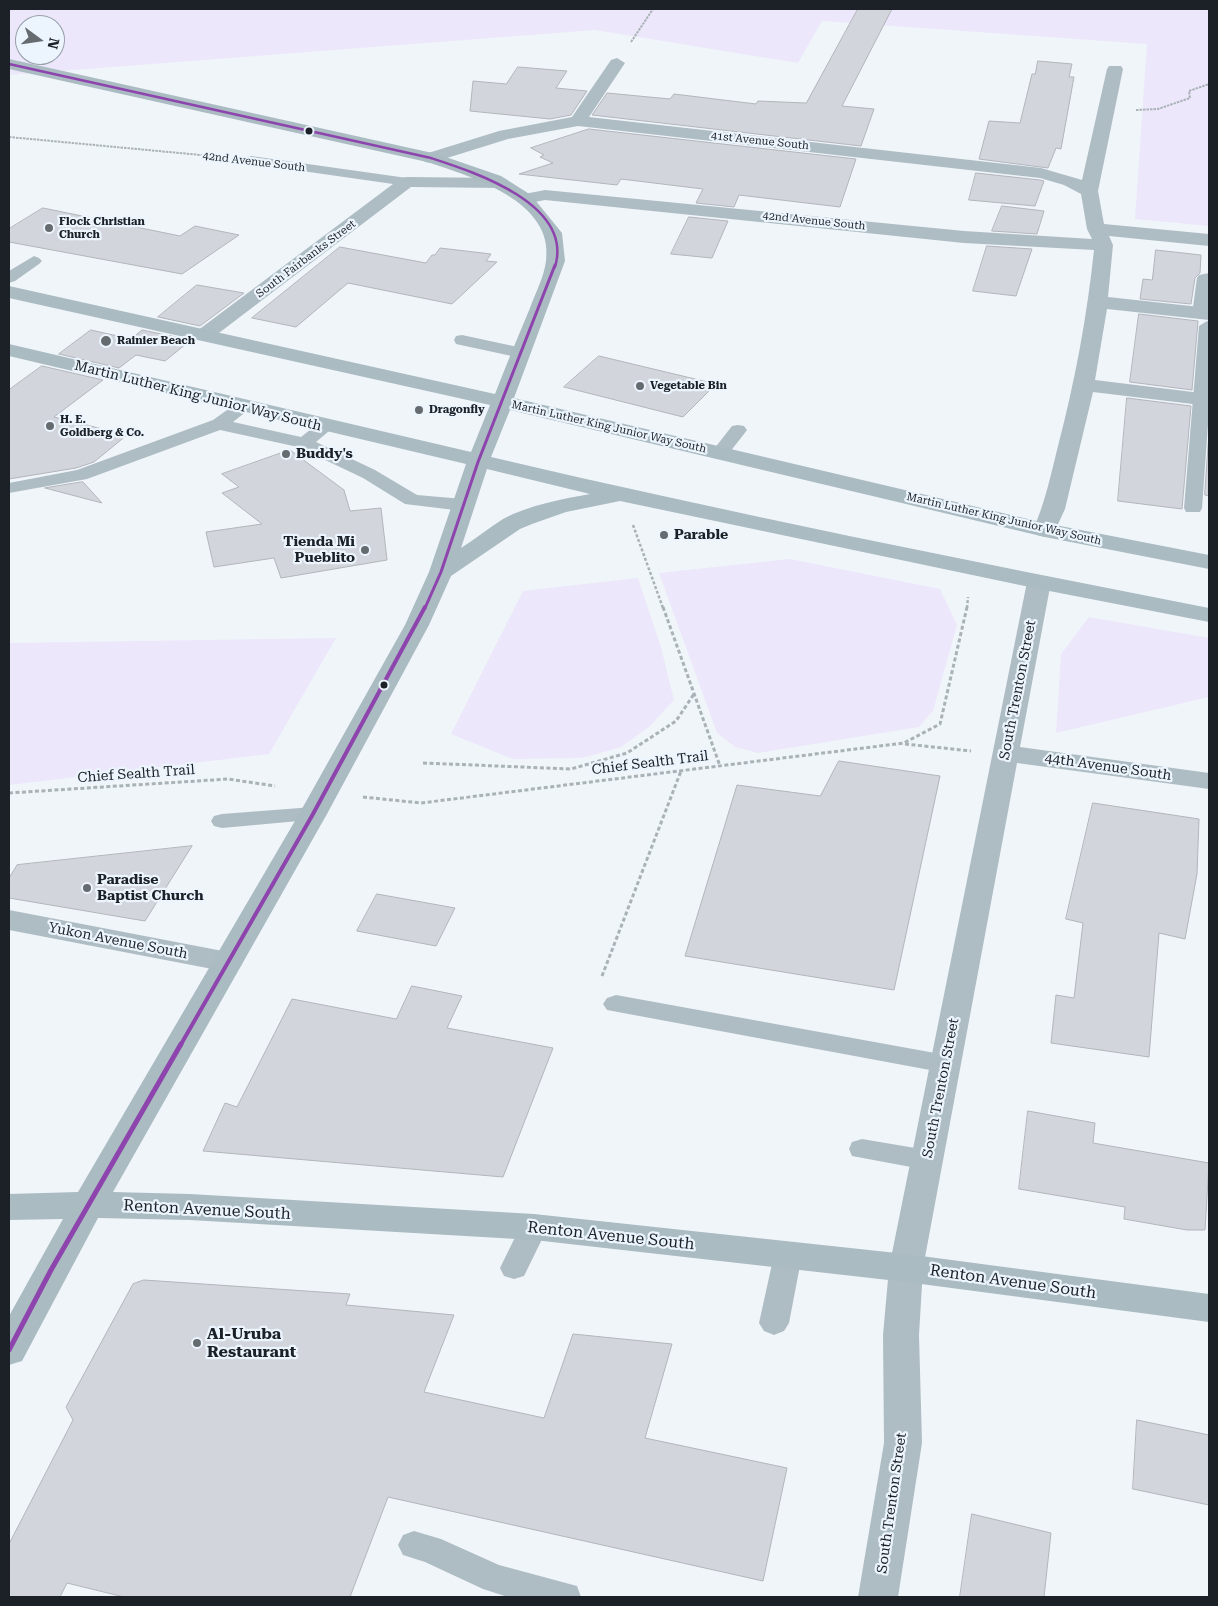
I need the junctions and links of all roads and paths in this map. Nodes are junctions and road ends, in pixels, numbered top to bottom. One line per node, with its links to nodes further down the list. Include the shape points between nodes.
1 (653, 9): 2 (path)
2 (617, 63): 7 (street)
3 (9, 64): 9 (main road)
4 (1115, 69): 6 (street)
5 (1209, 84): 6 (path, via 1189,91 1190,98 1161,110 1149,112)
6 (1107, 104): 12 (street)
7 (578, 121): 9 (street, 41st Avenue South, via 505,135); 12 (street, 41st Avenue South, via 1041,173 1070,181)
8 (9, 137): 10 (path, 42nd Avenue South)
9 (431, 158): 13 (main road, via 476,172)
10 (251, 160): 11 (lane, 42nd Avenue South)
11 (407, 182): 13 (street, 42nd Avenue South); 22 (street, South Fairbanks Street)
12 (1089, 191): 14 (street)
13 (513, 192): 14 (street, 42nd Avenue South, via 964,237); 25 (main road, via 540,215 553,233 556,261)
14 (1100, 237): 15 (street, 42nd Avenue South); 20 (street)
15 (1209, 240)
16 (34, 260): 17 (lane)
17 (9, 278)
18 (1209, 278): 21 (lane, via 1205,278)
19 (9, 292): 22 (main road, Martin Luther King Junior Way South)
20 (1098, 302): 21 (street); 26 (street)
21 (1206, 316): 27 (lane)
22 (204, 335): 28 (main road, Martin Luther King Junior Way South)
23 (462, 340): 25 (lane)
24 (9, 350): 29 (main road, Martin Luther King Junior Way South)
25 (522, 353): 28 (main road)
26 (1084, 385): 27 (street); 41 (street, via 1054,509)
27 (1205, 399): 39 (lane)
28 (504, 402): 34 (main road, Martin Luther King Junior Way South); 35 (main road)
29 (243, 407): 30 (lane); 31 (main road, Martin Luther King Junior Way South)
30 (219, 424): 33 (lane); 36 (lane, via 81,475)
31 (326, 426): 33 (lane); 35 (main road, Martin Luther King Junior Way South)
32 (738, 430): 34 (lane)
33 (304, 442): 38 (lane, via 369,474 412,500)
34 (720, 453): 41 (main road, Martin Luther King Junior Way South)
35 (478, 462): 37 (main road, Martin Luther King Junior Way South); 38 (main road)
36 (9, 488)
37 (625, 495): 43 (main road, Martin Luther King Junior Way South); 44 (main road, via 580,502 524,518)
38 (463, 505): 44 (main road)
39 (1193, 508)
40 (630, 518): 47 (path)
41 (1045, 530): 42 (main road, Martin Luther King Junior Way South)
42 (1209, 562)
43 (969, 567): 45 (main road, Martin Luther King Junior Way South); 48 (path, Chief Sealth Trail, via 967,612 940,724)
44 (441, 572): 58 (main road, via 417,625)
45 (1039, 582): 46 (main road, Martin Luther King Junior Way South); 50 (street, South Trenton Street)
46 (1209, 615)
47 (694, 694): 51 (path, via 676,721 627,753 571,769); 52 (path)
48 (904, 743): 49 (path, Chief Sealth Trail); 52 (path, Chief Sealth Trail)
49 (952, 750)
50 (1006, 753): 54 (street, 44th Avenue South); 63 (street, South Trenton Street)
51 (422, 764)
52 (720, 766): 53 (path, Chief Sealth Trail)
53 (681, 771): 57 (path, Chief Sealth Trail, via 421,803); 62 (path, via 593,1000)
54 (1209, 781)
55 (264, 784): 56 (path, Chief Sealth Trail, via 228,779)
56 (9, 793)
57 (399, 801)
58 (313, 814): 59 (lane); 61 (main road)
59 (222, 821)
60 (9, 920): 61 (street, Yukon Avenue South)
61 (228, 962): 66 (main road)
62 (616, 1004): 63 (lane)
63 (946, 1064): 65 (street, South Trenton Street)
64 (862, 1149): 65 (lane)
65 (927, 1160): 71 (street, South Trenton Street)
66 (88, 1205): 67 (main road, Renton Avenue South); 68 (main road, Renton Avenue South, via 190,1207); 74 (main road)
67 (9, 1207)
68 (534, 1226): 69 (main road, Renton Avenue South); 70 (lane)
69 (788, 1255): 71 (main road, Renton Avenue South); 73 (lane)
70 (514, 1268)
71 (906, 1268): 72 (main road, Renton Avenue South); 77 (street, South Trenton Street, via 902,1335 903,1443)
72 (1209, 1308)
73 (774, 1323)
74 (9, 1350)
75 (414, 1544): 76 (lane, via 494,1579)
76 (565, 1597)
77 (878, 1597)

